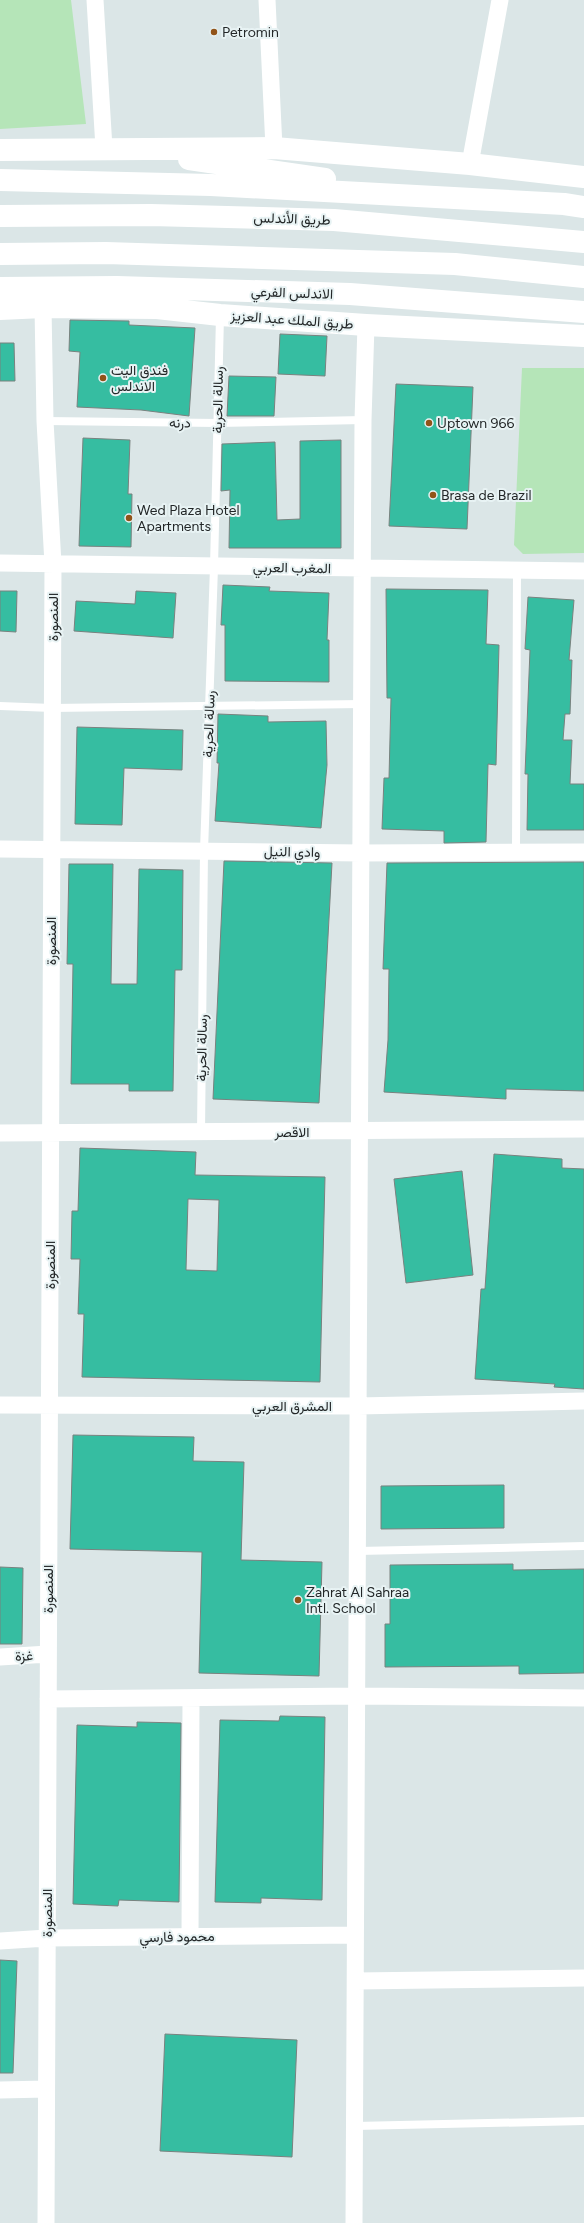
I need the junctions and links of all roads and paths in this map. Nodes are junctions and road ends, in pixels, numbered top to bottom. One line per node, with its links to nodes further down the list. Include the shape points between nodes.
1 (95, 0): 4 (street)
2 (267, 0): 5 (street)
3 (500, 0): 7 (street)
4 (104, 148): 5 (main road); 6 (main road); 10 (main road, via 311,176)
5 (274, 148): 7 (main road)
6 (0, 150)
7 (470, 164): 8 (main road)
8 (584, 176)
9 (0, 180): 10 (main road, via 211,185)
10 (396, 195): 11 (main road)
11 (584, 207)
12 (0, 216): 13 (main road, طريق الأندلس, via 151,215 334,220)
13 (584, 242)
14 (0, 254): 15 (main road, via 106,253 455,264)
15 (584, 277)
16 (0, 288): 17 (main road, الاندلس الفرعي, via 117,287 350,294)
17 (392, 298): 19 (main road); 21 (main road, الاندلس الفرعي)
18 (43, 307): 19 (main road, طريق الملك عبد العزيز); 20 (main road, طريق الملك عبد العزيز); 26 (street, المنصورة)
19 (157, 308): 22 (main road, طريق الملك عبد العزيز)
20 (0, 309)
21 (584, 312)
22 (220, 315): 23 (main road, طريق الملك عبد العزيز); 27 (lane, رسالة الحرية)
23 (366, 325): 24 (main road, طريق الملك عبد العزيز); 25 (street)
24 (584, 336)
25 (363, 420): 27 (lane, درنه); 31 (street)
26 (45, 421): 27 (lane, درنه); 29 (street, المنصورة)
27 (218, 424): 30 (lane, رسالة الحرية)
28 (0, 562): 29 (street, المغرب العربي)
29 (53, 564): 30 (street, المغرب العربي); 37 (street, المنصورة)
30 (214, 566): 31 (street, المغرب العربي); 36 (lane, رسالة الحرية)
31 (362, 569): 32 (street, المغرب العربي); 34 (street)
32 (517, 570): 33 (street, المغرب العربي); 42 (lane)
33 (584, 570)
34 (362, 704): 36 (lane); 41 (street)
35 (0, 706): 37 (lane)
36 (209, 706): 37 (lane); 40 (lane, رسالة الحرية)
37 (52, 708): 39 (street, المنصورة)
38 (0, 849): 39 (street, وادي النيل)
39 (52, 850): 40 (street, وادي النيل); 48 (street, المنصورة)
40 (204, 851): 41 (street, وادي النيل); 47 (lane, رسالة الحرية)
41 (361, 852): 42 (street, وادي النيل); 45 (street)
42 (516, 852): 43 (street, وادي النيل)
43 (584, 852)
44 (584, 1129): 45 (street, الاقصر)
45 (360, 1131): 47 (street, الاقصر); 52 (street)
46 (0, 1133): 48 (street, الاقصر)
47 (200, 1133): 48 (street, الاقصر)
48 (50, 1134): 51 (street, المنصورة)
49 (584, 1401): 52 (street, المشرق العربي)
50 (0, 1405): 51 (street, المشرق العربي)
51 (49, 1405): 52 (street, المشرق العربي); 55 (street, المنصورة)
52 (358, 1406): 54 (street)
53 (584, 1546): 54 (lane)
54 (358, 1551): 57 (street)
55 (48, 1654): 56 (street, غزة); 60 (street, المنصورة)
56 (0, 1657)
57 (357, 1696): 58 (street); 59 (street); 61 (street)
58 (191, 1698): 60 (street); 62 (street)
59 (584, 1698)
60 (48, 1699): 63 (street, المنصورة)
61 (355, 1935): 62 (street, محمود فارسي); 66 (street)
62 (190, 1937): 63 (street, محمود فارسي)
63 (47, 1938): 64 (street, محمود فارسي); 67 (street, المنصورة)
64 (0, 1941)
65 (584, 1978): 66 (street)
66 (356, 1981): 70 (street)
67 (46, 2089): 68 (street); 71 (street, المنصورة)
68 (0, 2090)
69 (584, 2121): 70 (lane)
70 (355, 2126): 72 (street)
71 (46, 2223)
72 (354, 2223)

